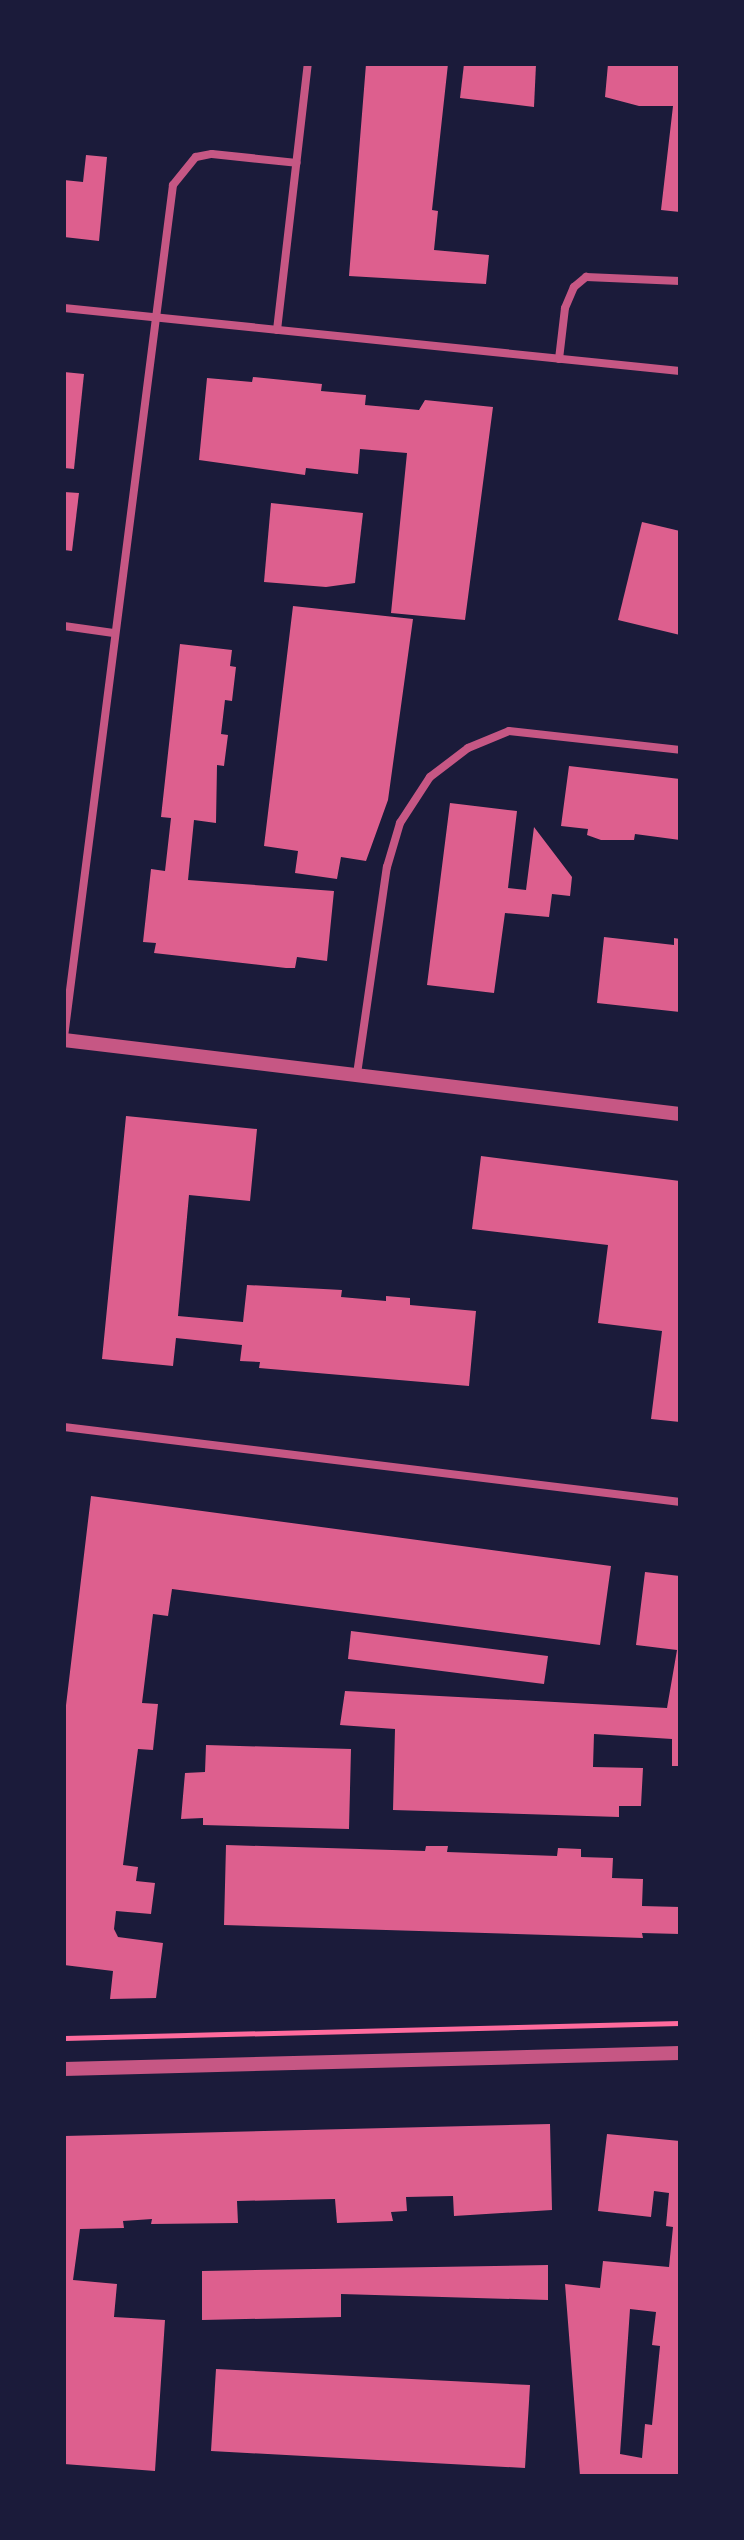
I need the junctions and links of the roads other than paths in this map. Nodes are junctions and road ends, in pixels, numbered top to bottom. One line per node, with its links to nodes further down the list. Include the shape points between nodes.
1 (308, 64): 2 (street)
2 (297, 163): 5 (street, via 212,154 196,157 183,168 173,185); 6 (street)
3 (680, 281): 7 (street, via 586,277 574,287 565,308)
4 (64, 308): 5 (street)
5 (156, 318): 6 (street); 10 (street)
6 (277, 330): 7 (street)
7 (559, 359): 8 (street)
8 (680, 371)
9 (64, 626): 10 (street)
10 (114, 633): 12 (street)
11 (680, 750): 13 (street, via 509,731 468,748 430,777 400,823 387,867)
12 (64, 1038): 13 (street)
13 (357, 1074): 14 (street)
14 (680, 1114)
15 (64, 1427): 16 (street)
16 (680, 1502)
17 (680, 2053): 18 (street)
18 (64, 2069)

